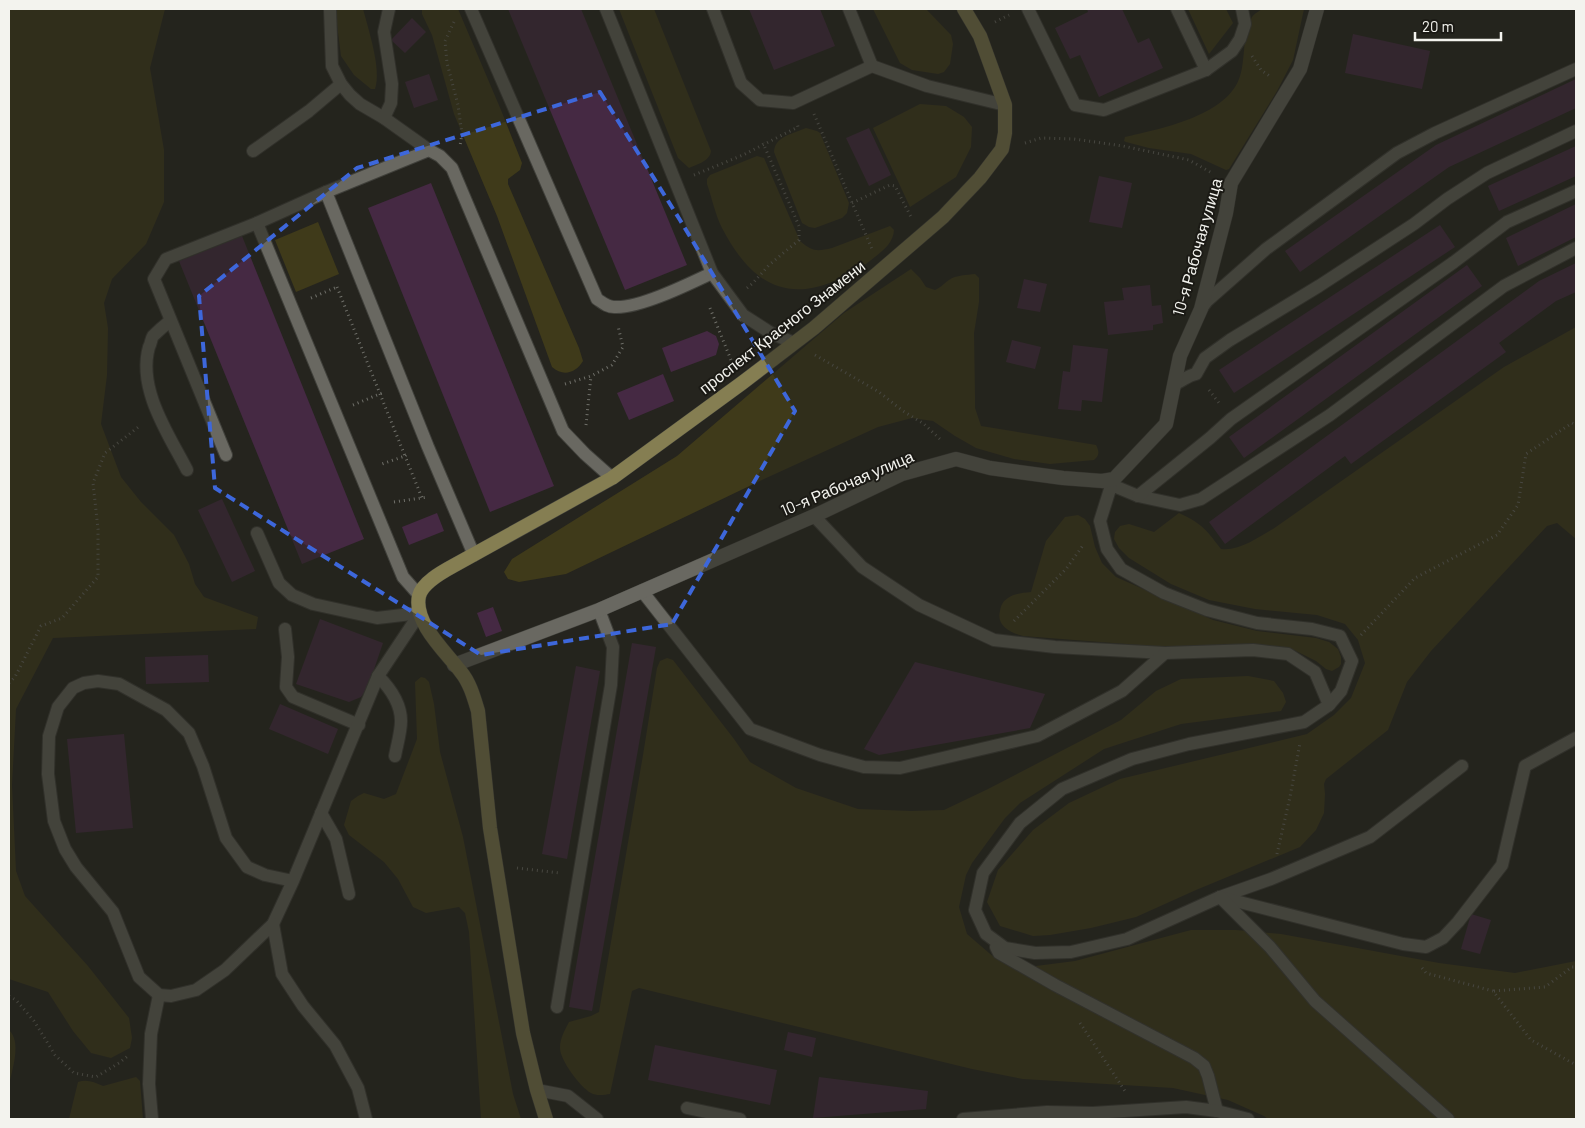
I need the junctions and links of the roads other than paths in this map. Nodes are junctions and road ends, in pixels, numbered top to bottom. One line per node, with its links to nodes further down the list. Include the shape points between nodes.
1 (330, 9): 15 (lane, via 332,66)
2 (389, 9): 17 (lane, via 384,32 392,84 391,103)
3 (471, 9): 25 (lane, via 597,299 613,308 632,307)
4 (606, 9): 25 (lane)
5 (713, 9): 12 (lane, via 742,83 760,100 792,103)
6 (849, 9): 12 (lane)
7 (964, 9): 16 (main road, via 976,30)
8 (1028, 9): 14 (lane, via 1075,105 1104,110)
9 (1177, 9): 14 (lane)
10 (1242, 9): 14 (lane, via 1245,24 1240,39 1232,51)
11 (1317, 9): 26 (street, 10-я Рабочая улица, via 1300,69 1231,183)
12 (872, 66): 16 (lane, via 927,86)
13 (1576, 69): 26 (lane, via 1397,153 1266,249 1207,300)
14 (1206, 70)
15 (341, 84): 17 (lane, via 360,104); 19 (lane)
16 (1005, 105): 28 (main road, проспект Красного Знамени, via 1002,149 980,178 943,217)
17 (384, 118): 20 (lane)
18 (1576, 131): 29 (lane, via 1487,173 1319,286 1230,340 1205,358 1196,374)
19 (253, 150)
20 (429, 150): 22 (lane); 32 (lane, via 452,168 563,430)
21 (1576, 191): 34 (lane, via 1508,222 1231,419)
22 (326, 192): 23 (lane); 37 (lane)
23 (257, 223): 27 (lane, via 166,259 154,278); 39 (lane, via 403,577)
24 (1576, 248): 34 (lane, via 1504,286 1330,415 1201,499 1180,505)
25 (712, 273): 28 (lane, via 743,315)
26 (1201, 309): 29 (street, 10-я Рабочая улица, via 1180,356)
27 (170, 320): 30 (lane); 31 (lane, via 153,337 146,373 158,412)
28 (794, 343): 32 (main road, проспект Красного Знамени)
29 (1175, 384): 33 (street, 10-я Рабочая улица, via 1166,424 1114,479)
30 (226, 455)
31 (187, 470)
32 (612, 478): 37 (main road, проспект Красного Знамени)
33 (1106, 483): 34 (lane); 35 (street, 10-я Рабочая улица, via 990,468 956,459 902,474); 46 (lane, via 1100,521 1107,549 1121,569 1164,593 1207,610 1257,623 1312,629 1340,636 1352,661 1341,691)
34 (1138, 496)
35 (814, 516): 38 (street, 10-я Рабочая улица); 43 (lane, via 862,567 919,604 994,640)
36 (258, 533): 41 (lane, via 279,583 292,595 313,604 377,618)
37 (474, 555): 39 (main road, проспект Красного Знамени, via 430,579)
38 (642, 592): 40 (street, 10-я Рабочая улица); 43 (lane, via 750,729 820,755 864,767 900,768 1037,736 1122,691)
39 (419, 595): 41 (main road)
40 (599, 610): 44 (street, 10-я Рабочая улица); 58 (lane, via 613,647 611,685)
41 (420, 614): 44 (main road, via 435,642); 45 (lane)
42 (286, 630): 47 (lane, via 286,687 293,697)
43 (1164, 653): 46 (lane, via 1253,650 1288,654 1315,672)
44 (454, 664): 59 (main road, via 465,678 478,711 490,828 523,1033)
45 (378, 676): 47 (lane); 49 (lane, via 391,689 398,705 401,720)
46 (1330, 705): 56 (lane, via 1304,722 1189,744 1132,759 1062,789 1020,823 983,874 975,910)
47 (359, 725): 51 (lane)
48 (1576, 738): 54 (lane, via 1525,766 1502,864 1458,922 1443,938 1426,947 1403,944)
49 (395, 756)
50 (1462, 766): 54 (lane, via 1370,837)
51 (321, 813): 52 (lane); 53 (lane, via 336,839)
52 (293, 881): 55 (lane); 57 (lane, via 247,867 226,838 189,733 166,710 119,684 98,681 73,688 58,707 49,736 48,774 54,821 76,867 113,912 138,977)
53 (349, 894)
54 (1220, 897): 56 (lane, via 1127,939 1071,952 1035,953 1005,948); 70 (lane, via 1270,947 1315,1001)
55 (273, 924): 57 (lane, via 225,970 196,990 172,996); 64 (lane, via 282,974 335,1046 358,1088)
56 (986, 934): 61 (lane, via 1007,957 1194,1058 1204,1066)
57 (159, 994): 63 (lane, via 151,1034 149,1084)
58 (557, 1006)
59 (536, 1090): 65 (main road); 66 (lane, via 568,1096)
60 (686, 1108): 67 (lane)
61 (1217, 1111): 62 (lane, via 1186,1107 1138,1109); 69 (lane)
62 (1091, 1116): 68 (lane, via 1047,1112)
63 (152, 1119)
64 (366, 1119)
65 (546, 1119)
66 (597, 1119)
67 (740, 1119)
68 (963, 1119)
69 (1248, 1119)
70 (1448, 1119)

